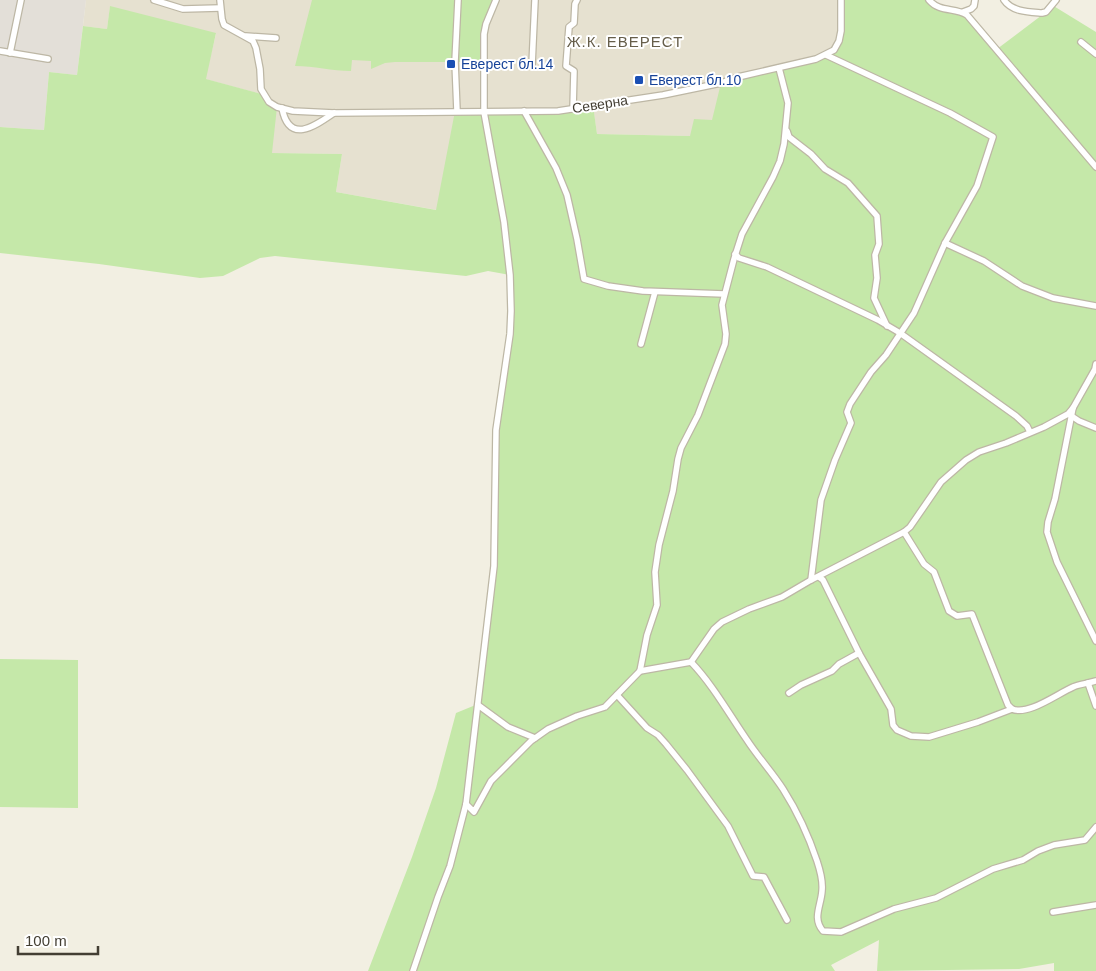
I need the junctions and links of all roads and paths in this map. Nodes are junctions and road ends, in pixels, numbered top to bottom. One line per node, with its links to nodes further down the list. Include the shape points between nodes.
1 (21, 0): 19 (street)
2 (154, 0): 13 (street, via 183,8)
3 (220, 0): 13 (street)
4 (458, 0): 27 (street)
5 (496, 0): 28 (street, via 484,34)
6 (535, 0): 23 (street)
7 (577, 0): 26 (street, via 574,23 569,28 566,66 574,71)
8 (841, 0): 21 (street, via 842,32 834,50)
9 (929, 0): 14 (street, via 940,9)
10 (975, 0): 14 (street, via 971,9)
11 (1004, 0): 12 (street, via 1014,8 1042,13)
12 (1056, 0)
13 (220, 8): 15 (street, via 224,25)
14 (963, 12): 32 (street)
15 (246, 36): 16 (street); 25 (street, via 256,48 261,89 270,102)
16 (276, 38)
17 (1081, 42): 20 (street)
18 (0, 51): 19 (street)
19 (10, 53): 22 (street)
20 (1096, 54)
21 (826, 55): 24 (street, Северна); 33 (street, via 950,112 993,137 977,186)
22 (48, 59)
23 (532, 65)
24 (778, 68): 26 (street, Северна, via 663,95); 31 (street, via 788,103)
25 (282, 108): 30 (street, Северна, via 304,113); 30 (street, via 288,124 304,130)
26 (573, 109): 29 (street, Северна)
27 (457, 111): 28 (street, Северна); 30 (street, Северна)
28 (484, 112): 29 (street, Северна); 56 (street, via 506,240 511,311 496,430 494,566)
29 (524, 112): 35 (street, via 556,168 567,195 582,277 608,286)
30 (334, 113)
31 (786, 129): 34 (street, via 780,161); 38 (street, via 790,137 825,169 848,183 877,216 880,244 875,255 877,278 874,298)
32 (1096, 167)
33 (945, 243): 37 (street, via 984,261 1022,286 1053,298); 39 (street, via 922,298)
34 (735, 254): 36 (street); 38 (street)
35 (655, 292): 36 (street); 40 (street)
36 (724, 294): 51 (street, via 725,344 678,459 655,572 657,605)
37 (1096, 306)
38 (887, 326): 39 (street)
39 (900, 333): 44 (street, via 1016,416); 47 (street, via 847,412 851,423 821,500)
40 (641, 344)
41 (1096, 368): 42 (street)
42 (1070, 415): 43 (street); 44 (street); 48 (street, via 1056,499 1046,532 1057,562)
43 (1096, 428)
44 (1030, 432): 45 (street, via 966,460 941,482)
45 (904, 532): 46 (street); 58 (street, via 924,564 934,572 949,611 957,616 972,614)
46 (819, 576): 47 (street); 49 (street)
47 (811, 580): 50 (street, via 782,597 722,622)
48 (1096, 641)
49 (859, 653): 54 (street); 58 (street, via 891,709 893,725 911,736 929,736)
50 (691, 662): 51 (street); 61 (street, via 783,788 797,815 821,877 823,890 817,924 823,931 841,932 894,909 936,898 1038,851 1084,840)
51 (640, 671): 55 (street)
52 (1096, 680): 53 (street)
53 (1088, 683): 57 (street); 58 (street, via 1020,711)
54 (789, 693)
55 (617, 695): 59 (street, via 605,707 558,724); 64 (street, via 679,759 728,826 753,876 764,877)
56 (478, 705): 59 (street, via 508,727); 60 (street)
57 (1096, 706)
58 (1012, 709)
59 (533, 739): 60 (street, via 491,781 474,812)
60 (466, 804): 65 (street, via 450,866)
61 (1096, 828)
62 (1096, 905): 63 (street)
63 (1053, 912)
64 (787, 920)
65 (413, 971)

